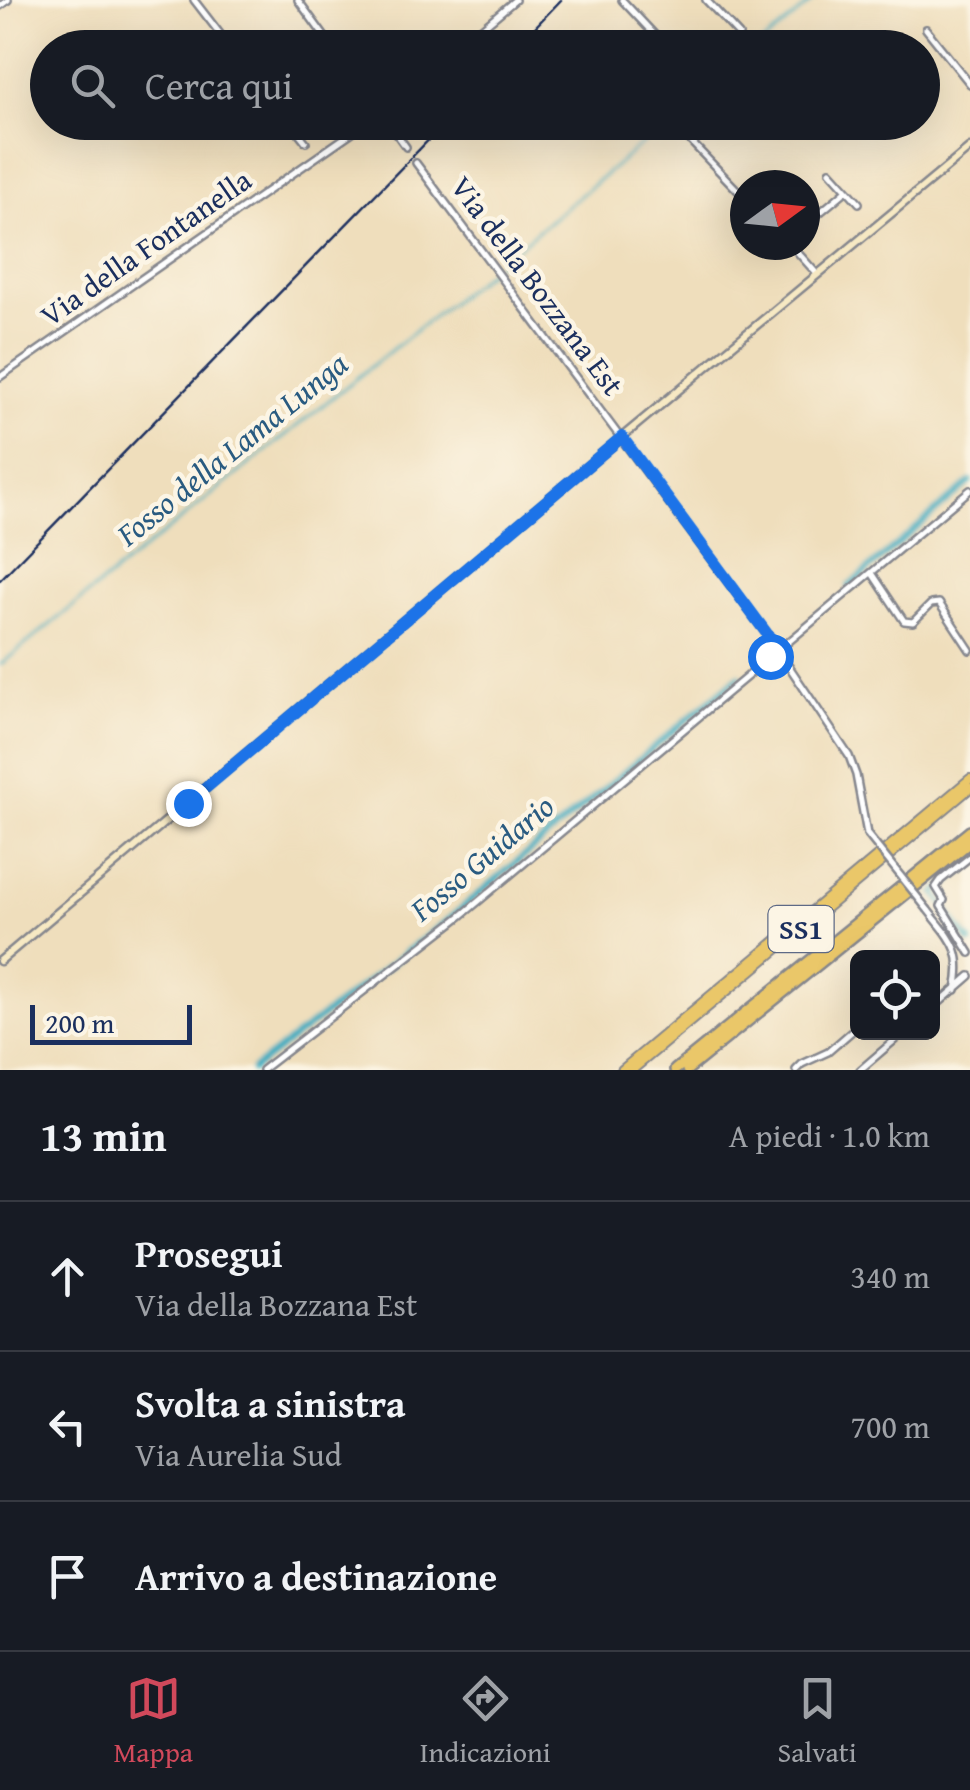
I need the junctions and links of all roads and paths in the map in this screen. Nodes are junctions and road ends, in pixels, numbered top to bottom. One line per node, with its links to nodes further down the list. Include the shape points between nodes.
1 (8, 0): 7 (street)
2 (194, 0): 8 (street)
3 (298, 0): 9 (street)
4 (515, 0): 10 (street)
5 (622, 0): 11 (street)
6 (706, 0): 12 (street)
7 (0, 6)
8 (218, 30)
9 (320, 30)
10 (479, 30)
11 (650, 30)
12 (735, 30)
13 (940, 46): 14 (street)
14 (970, 84)
15 (340, 140): 28 (street, Via della Fontanella)
16 (401, 140): 18 (street)
17 (689, 140): 22 (street)
18 (406, 147)
19 (969, 150): 27 (main road)
20 (416, 162): 29 (street, Via della Bozzana Est)
21 (830, 171): 23 (street)
22 (730, 182)
23 (847, 190): 24 (street); 25 (street)
24 (859, 203)
25 (820, 212)
26 (804, 260): 27 (street)
27 (817, 274): 29 (main road)
28 (0, 377)
29 (622, 437): 32 (street, Via della Bozzana Est); 40 (main road)
30 (970, 490): 31 (street)
31 (872, 573): 32 (street); 33 (street, via 904,621 939,603)
32 (779, 650): 42 (street, Via della Bozzana Est, bridge, via 849,756 868,834 956,947); 46 (street, via 461,916)
33 (970, 650)
34 (970, 780): 47 (highway, SS1)
35 (970, 788): 48 (highway, SS1)
36 (970, 831): 49 (highway)
37 (970, 842): 50 (highway)
38 (970, 857): 39 (street, via 938,890)
39 (970, 953)
40 (0, 960)
41 (970, 976): 42 (street)
42 (956, 990): 43 (street)
43 (940, 1003)
44 (850, 1033): 51 (street)
45 (896, 1040): 52 (street)
46 (262, 1070)
47 (622, 1070)
48 (632, 1070)
49 (675, 1070)
50 (688, 1070)
51 (796, 1070)
52 (860, 1070)

